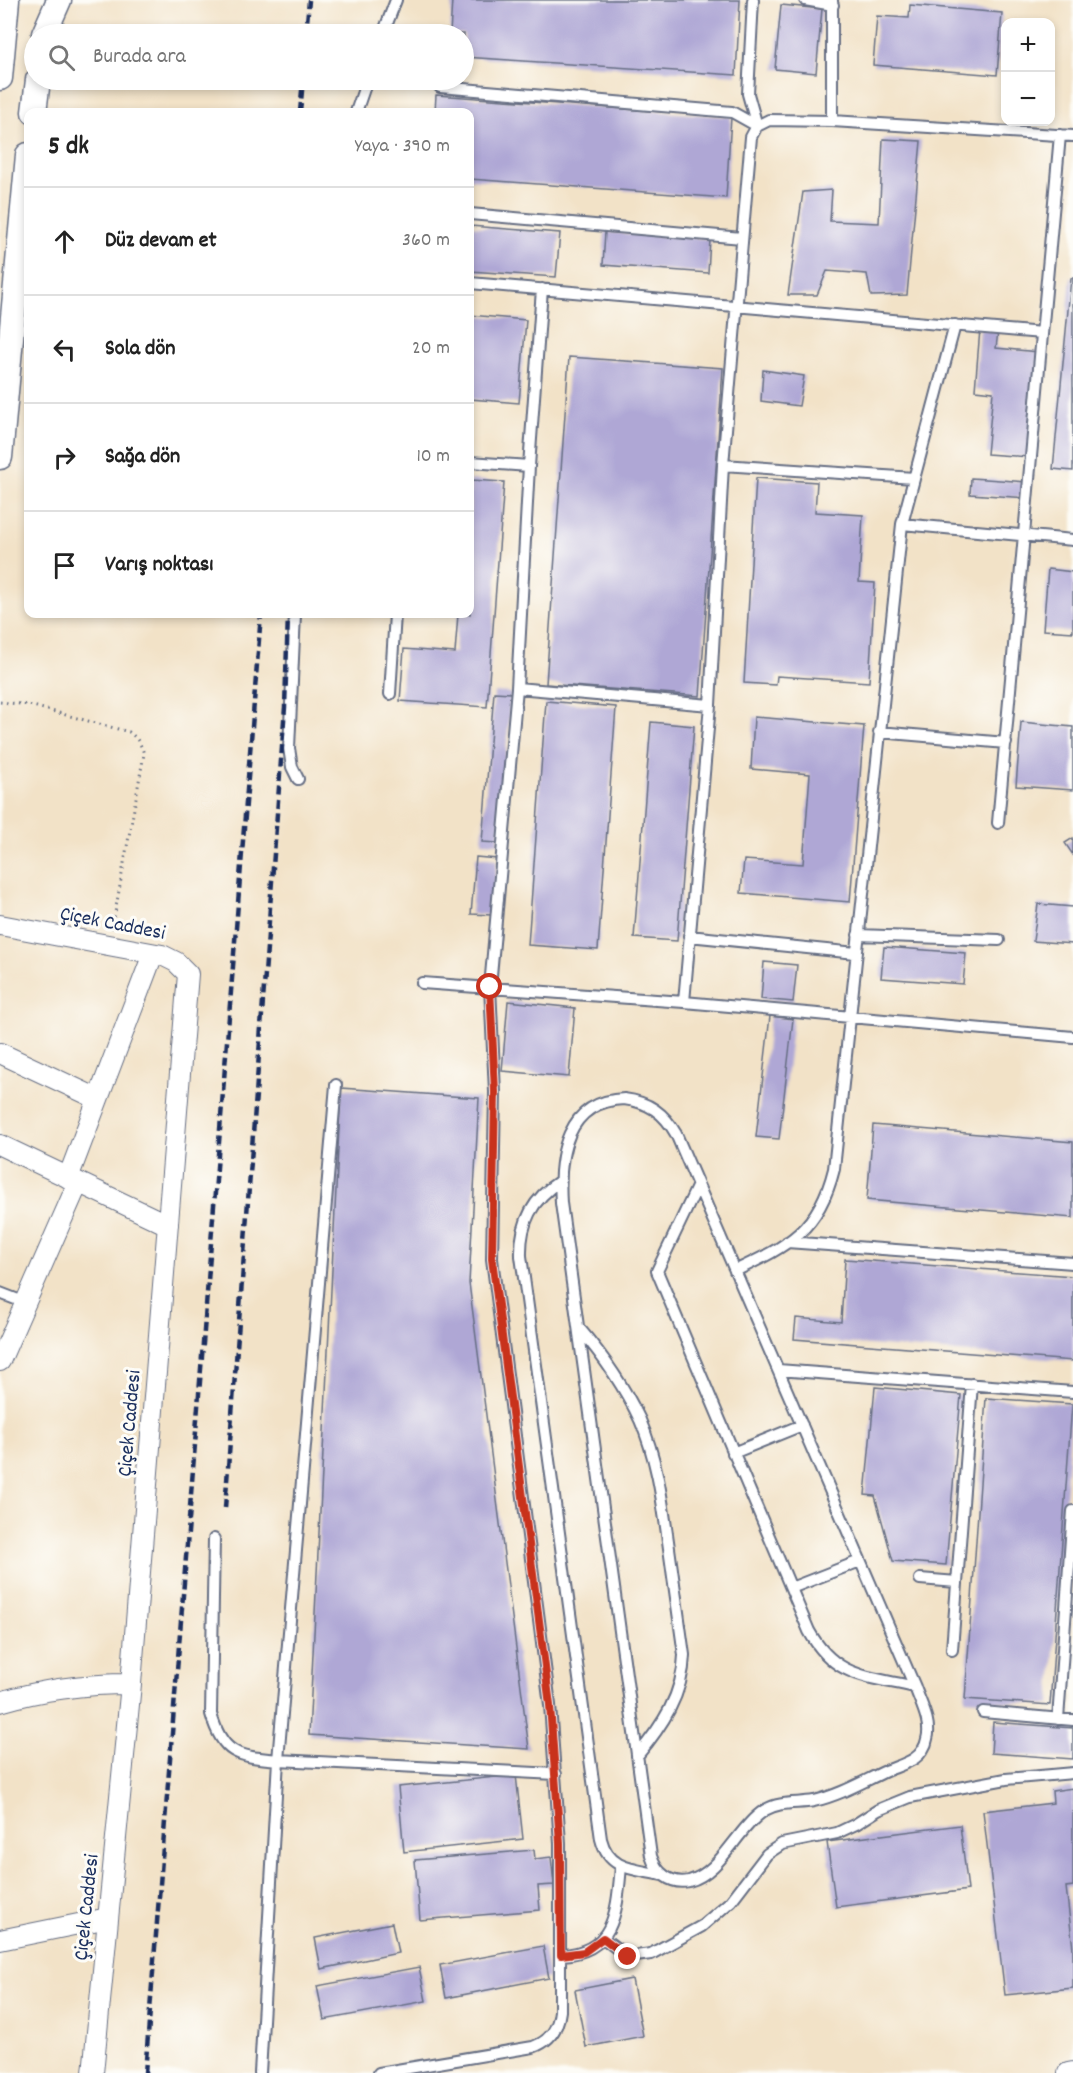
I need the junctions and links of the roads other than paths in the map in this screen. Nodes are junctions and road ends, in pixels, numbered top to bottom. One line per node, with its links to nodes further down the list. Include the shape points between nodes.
1 (7, 0): 9 (street)
2 (59, 0): 7 (street)
3 (396, 0): 8 (lane)
4 (753, 0): 16 (lane, via 748,94)
5 (805, 0): 6 (lane)
6 (832, 2): 15 (lane)
7 (48, 24)
8 (387, 24)
9 (0, 78)
10 (37, 90): 13 (street)
11 (364, 90): 14 (lane)
12 (474, 90): 16 (lane, via 732,112)
13 (34, 108)
14 (358, 108)
15 (832, 121): 16 (lane, via 769,120); 17 (lane)
16 (757, 126): 21 (lane, via 750,137)
17 (1060, 135): 18 (lane); 26 (lane)
18 (1073, 136)
19 (24, 198): 27 (street)
20 (474, 214): 21 (lane)
21 (742, 238): 24 (lane)
22 (474, 283): 23 (lane)
23 (542, 289): 24 (lane); 30 (lane)
24 (736, 306): 25 (lane); 29 (lane)
25 (955, 325): 26 (lane); 31 (lane)
26 (1042, 333): 33 (lane)
27 (0, 457)
28 (474, 462): 30 (lane)
29 (723, 465): 31 (lane); 39 (lane)
30 (529, 466): 37 (lane)
31 (914, 477): 32 (lane)
32 (902, 524): 33 (lane); 40 (lane)
33 (1024, 535): 34 (lane); 41 (lane)
34 (1073, 540)
35 (295, 618): 42 (lane, via 289,748)
36 (394, 618): 38 (lane)
37 (517, 688): 39 (lane); 51 (lane)
38 (390, 693)
39 (710, 705): 46 (lane)
40 (879, 732): 41 (lane); 45 (lane)
41 (1005, 743): 43 (lane)
42 (298, 779)
43 (998, 823)
44 (0, 924): 49 (street, Çiçek Caddesi)
45 (858, 935): 47 (lane); 48 (lane)
46 (689, 936): 48 (lane); 52 (lane)
47 (999, 940)
48 (856, 953): 53 (lane)
49 (153, 954): 57 (street); 62 (street, Çiçek Caddesi, via 177,962 188,974)
50 (422, 983): 51 (lane)
51 (490, 987): 52 (lane); 91 (lane, via 495,1092 492,1259 542,1637)
52 (684, 1002): 53 (lane)
53 (849, 1017): 54 (lane); 63 (lane, via 830,1185 813,1220)
54 (1073, 1037)
55 (0, 1053): 57 (street)
56 (336, 1085): 89 (lane)
57 (98, 1099): 59 (street)
58 (0, 1145): 59 (street)
59 (73, 1180): 62 (street); 67 (street)
60 (560, 1181): 61 (lane, via 567,1138 578,1122 598,1104 624,1098 644,1103 662,1114 676,1134); 68 (lane); 92 (lane, via 540,1196 526,1217 522,1256 601,1839 608,1856)
61 (698, 1185): 65 (lane); 74 (lane, via 657,1271)
62 (168, 1225): 82 (street, Çiçek Caddesi)
63 (787, 1242): 64 (lane); 65 (lane)
64 (1073, 1263)
65 (735, 1271): 70 (lane)
66 (0, 1293): 67 (lane)
67 (26, 1303): 69 (street)
68 (578, 1328): 88 (lane); 88 (lane, via 619,1381 649,1444 661,1491 684,1655 682,1679 672,1706)
69 (0, 1361)
70 (778, 1370): 71 (lane); 73 (lane)
71 (972, 1384): 72 (lane); 79 (lane)
72 (1073, 1392)
73 (802, 1425): 74 (lane); 77 (lane)
74 (733, 1453): 80 (lane)
75 (1073, 1511): 86 (lane)
76 (214, 1539): 89 (lane, via 211,1714 220,1737 233,1751 241,1756)
77 (860, 1561): 80 (lane); 83 (lane)
78 (920, 1579): 79 (lane)
79 (957, 1582): 81 (lane)
80 (791, 1588): 83 (lane, via 815,1643 832,1661 850,1673)
81 (952, 1650)
82 (131, 1684): 84 (street, via 52,1689); 94 (street, Çiçek Caddesi)
83 (915, 1687): 93 (lane, via 928,1732 925,1746 915,1758 830,1796 768,1808 741,1832 716,1865 696,1878 675,1881)
84 (0, 1702)
85 (983, 1712): 86 (lane)
86 (1058, 1719): 87 (lane)
87 (1073, 1720)
88 (637, 1756): 93 (lane, via 651,1856)
89 (278, 1760): 91 (lane); 100 (lane)
90 (1073, 1773): 95 (lane, via 1006,1779 910,1797 846,1829 774,1848 717,1914 692,1933 651,1954 628,1957)
91 (556, 1774): 97 (lane)
92 (621, 1866): 93 (lane); 95 (lane, via 613,1921)
93 (662, 1875)
94 (108, 1918): 96 (street); 99 (street, Çiçek Caddesi)
95 (603, 1938): 97 (lane, via 584,1952)
96 (0, 1940)
97 (561, 1955): 101 (lane, via 559,2020 545,2041 532,2047)
98 (1073, 2072): 102 (street)
99 (93, 2073)
100 (260, 2073)
101 (379, 2073)
102 (1068, 2073)

